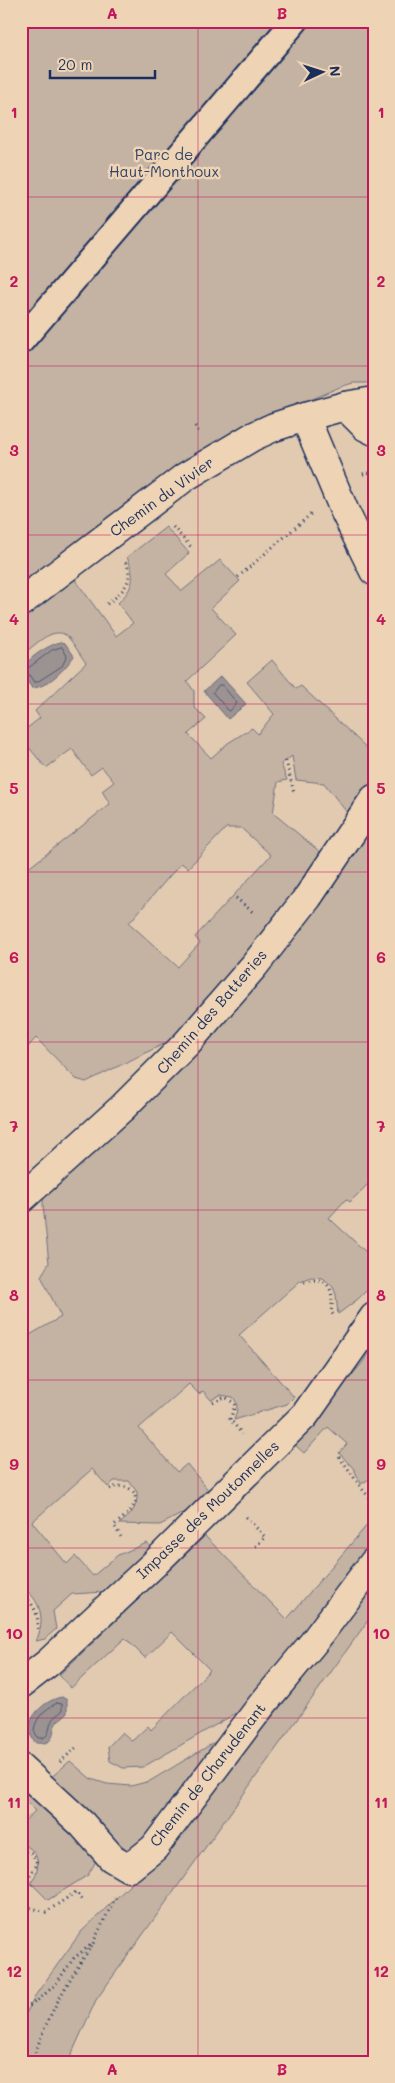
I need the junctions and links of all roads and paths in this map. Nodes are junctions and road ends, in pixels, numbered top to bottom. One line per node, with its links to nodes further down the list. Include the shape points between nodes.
1 (295, 21): 2 (street)
2 (21, 341)
3 (374, 401): 4 (street, Chemin du Vivier)
4 (345, 406): 5 (street, Chemin du Vivier); 6 (street)
5 (305, 417): 7 (street); 11 (street, Chemin du Vivier, via 252,436 185,477)
6 (374, 430)
7 (338, 495): 9 (street); 10 (path, via 298,524)
8 (122, 556): 12 (path, via 128,565 126,587)
9 (374, 572)
10 (238, 577)
11 (21, 602)
12 (107, 604)
13 (286, 761): 14 (path)
14 (294, 793)
15 (374, 799): 16 (street, Chemin des Batteries, via 308,897 254,966 187,1042 122,1108)
16 (21, 1199)
17 (304, 1282): 19 (path, via 317,1280 327,1284 332,1294 330,1312)
18 (374, 1317): 27 (street, Impasse des Moutonnelles, via 304,1415 154,1564 48,1664)
19 (338, 1320)
20 (213, 1402): 21 (path, via 225,1397 234,1402 230,1418)
21 (246, 1438)
22 (339, 1458): 24 (path)
23 (110, 1489): 25 (path, via 114,1486 128,1487 135,1496 130,1512 114,1525)
24 (371, 1499)
25 (121, 1537)
26 (374, 1562): 30 (street, Chemin de Charudenant, via 154,1848)
27 (21, 1684)
28 (21, 1768): 30 (street, via 82,1824 112,1858)
29 (21, 1850): 32 (path, via 30,1853 36,1863)
30 (129, 1868): 33 (path)
31 (83, 1902): 32 (path, via 76,1892 46,1912)
32 (22, 1905)
33 (93, 1943): 34 (path, via 74,1958 55,1985); 35 (path, via 54,2008)
34 (21, 2011)
35 (33, 2062)

